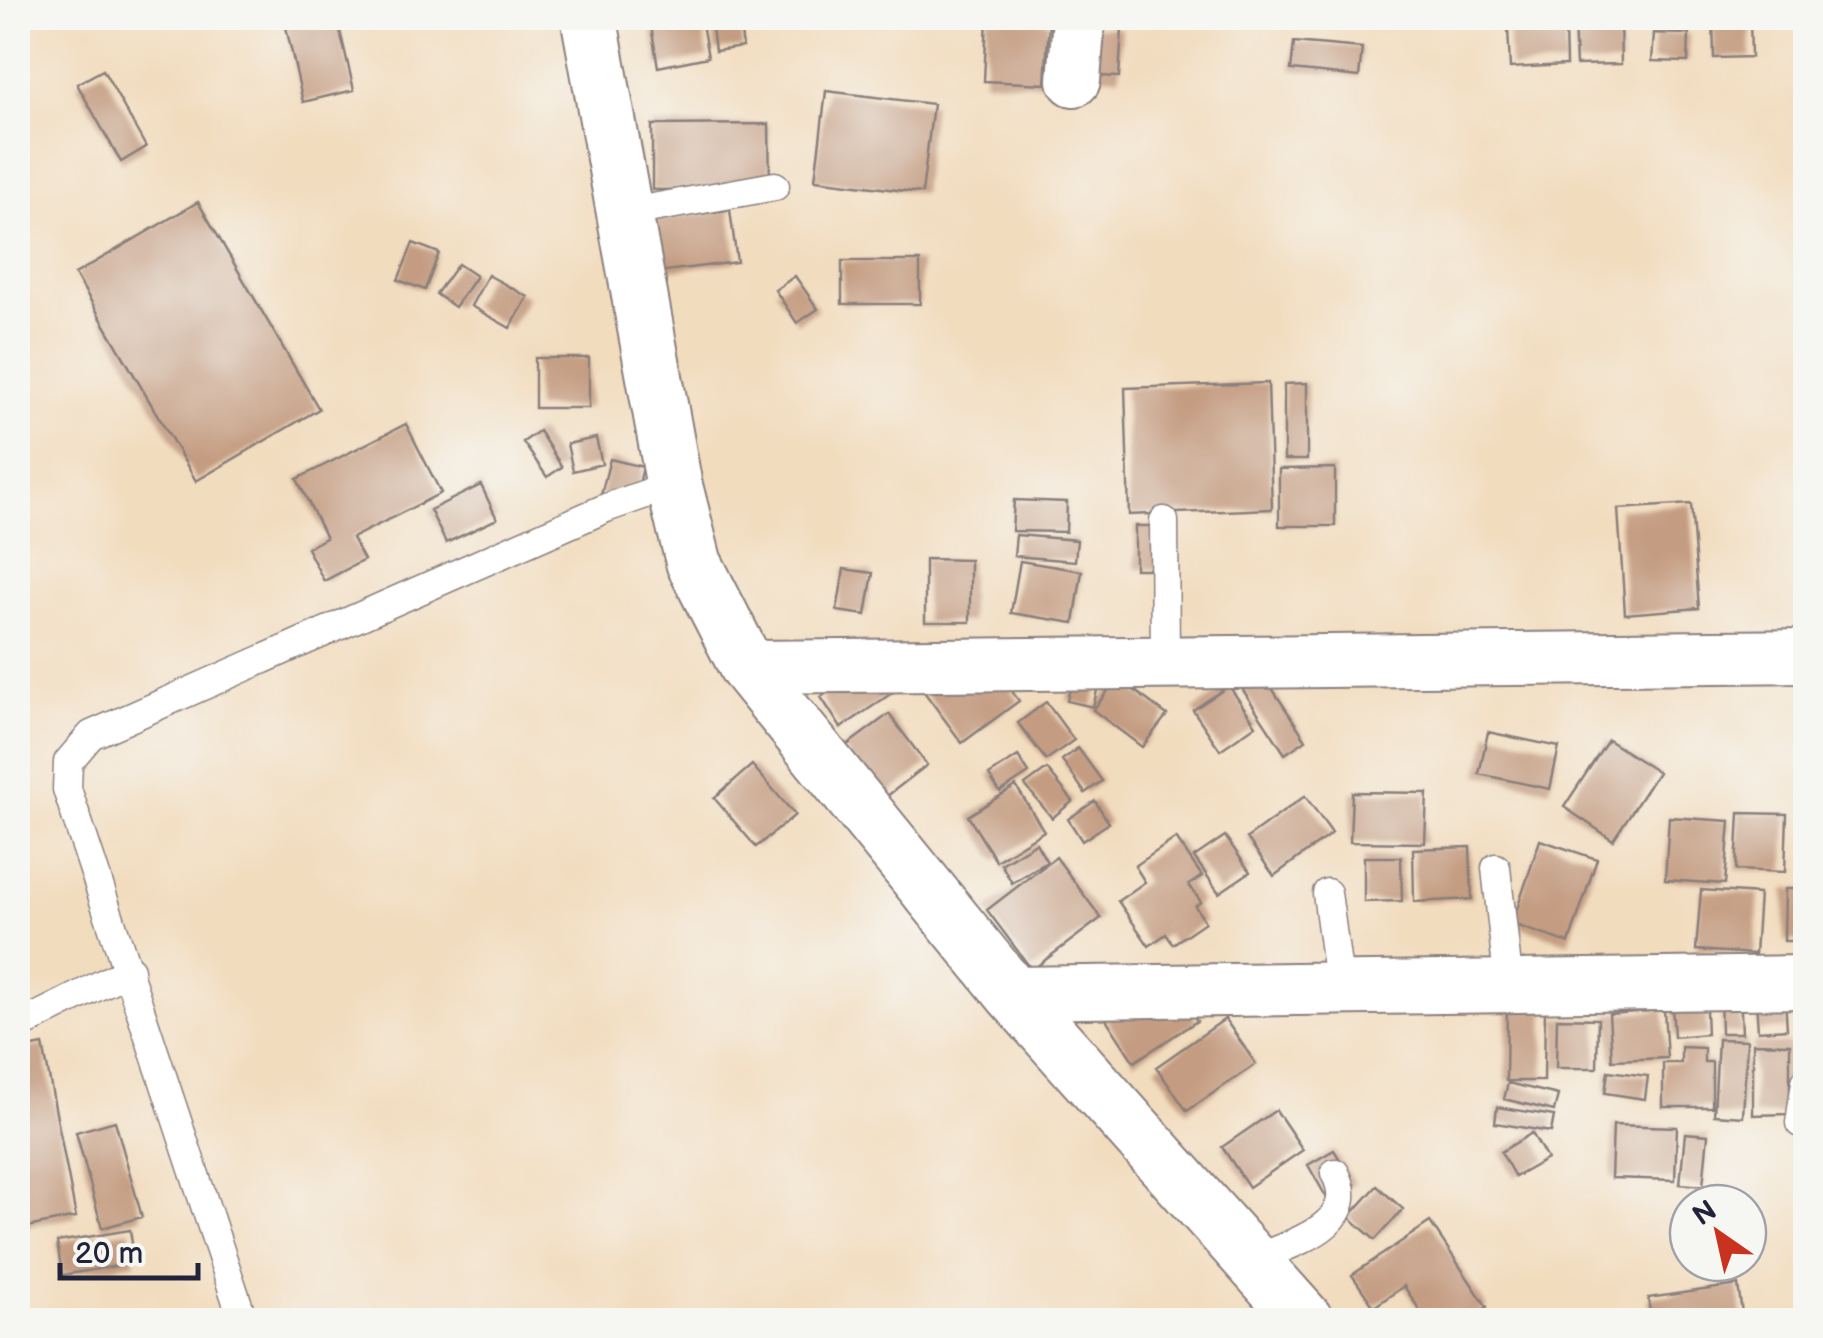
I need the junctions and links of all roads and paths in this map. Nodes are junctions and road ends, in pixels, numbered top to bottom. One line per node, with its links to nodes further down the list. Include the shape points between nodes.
1 (590, 18): 5 (street)
2 (1080, 18): 3 (street)
3 (1074, 80)
4 (775, 186): 5 (lane)
5 (625, 213): 6 (street)
6 (674, 484): 10 (street, via 694,563); 13 (lane, via 552,532 78,746 68,762 67,789)
7 (1164, 521): 9 (lane)
8 (1806, 656): 9 (street)
9 (1165, 663): 10 (street)
10 (747, 667): 17 (street)
11 (1496, 868): 15 (lane)
12 (1327, 893): 16 (lane)
13 (130, 970): 18 (lane); 23 (lane)
14 (1806, 982): 15 (street)
15 (1509, 987): 16 (street)
16 (1340, 989): 17 (street)
17 (1012, 994): 22 (street)
18 (18, 1026)
19 (1806, 1082): 20 (lane)
20 (1800, 1123)
21 (1334, 1172): 22 (lane, via 1344,1191 1342,1208 1330,1222)
22 (1252, 1262): 24 (street)
23 (243, 1320)
24 (1304, 1320)

